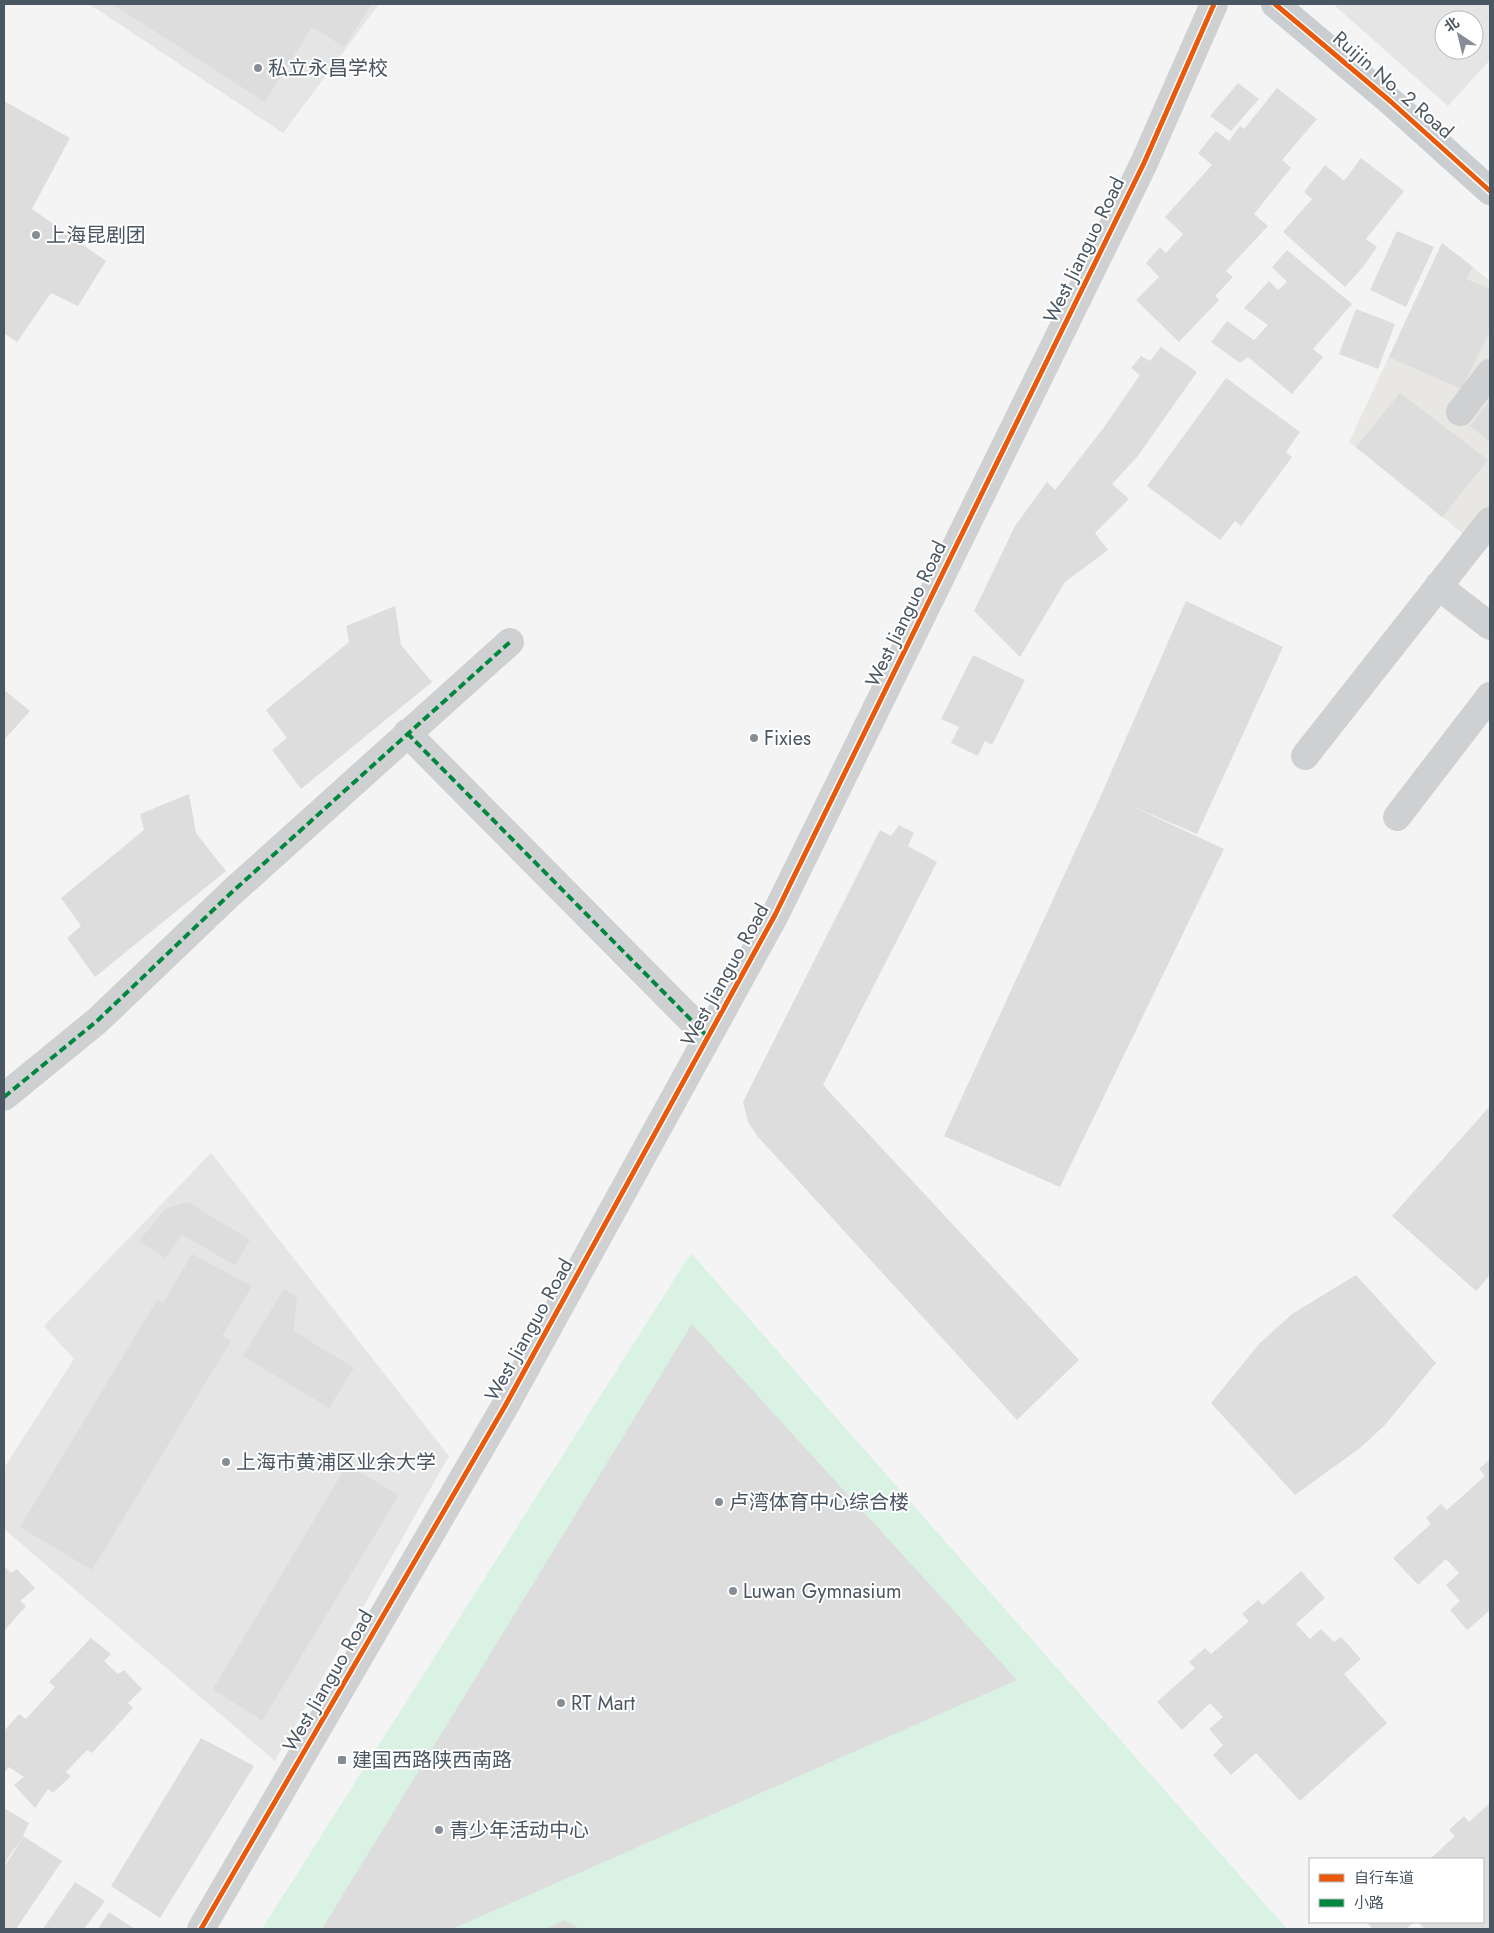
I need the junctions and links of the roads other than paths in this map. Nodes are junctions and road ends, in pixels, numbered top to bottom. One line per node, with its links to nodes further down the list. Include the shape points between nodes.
1 (1214, 4): 14 (street, West Jianguo Road, via 1144,163 775,915)
2 (1275, 4): 3 (main road, Ruijin No. 2 Road)
3 (1490, 191)
4 (1490, 373): 5 (street)
5 (1460, 412)
6 (1490, 521): 7 (street)
7 (1438, 586): 8 (street); 12 (street)
8 (1490, 626)
9 (510, 642): 11 (street)
10 (1490, 696): 13 (street)
11 (407, 734): 14 (street); 15 (street, via 230,893 97,1021)
12 (1305, 756)
13 (1397, 817)
14 (708, 1037): 16 (street, West Jianguo Road, via 505,1406)
15 (4, 1097)
16 (201, 1929)

